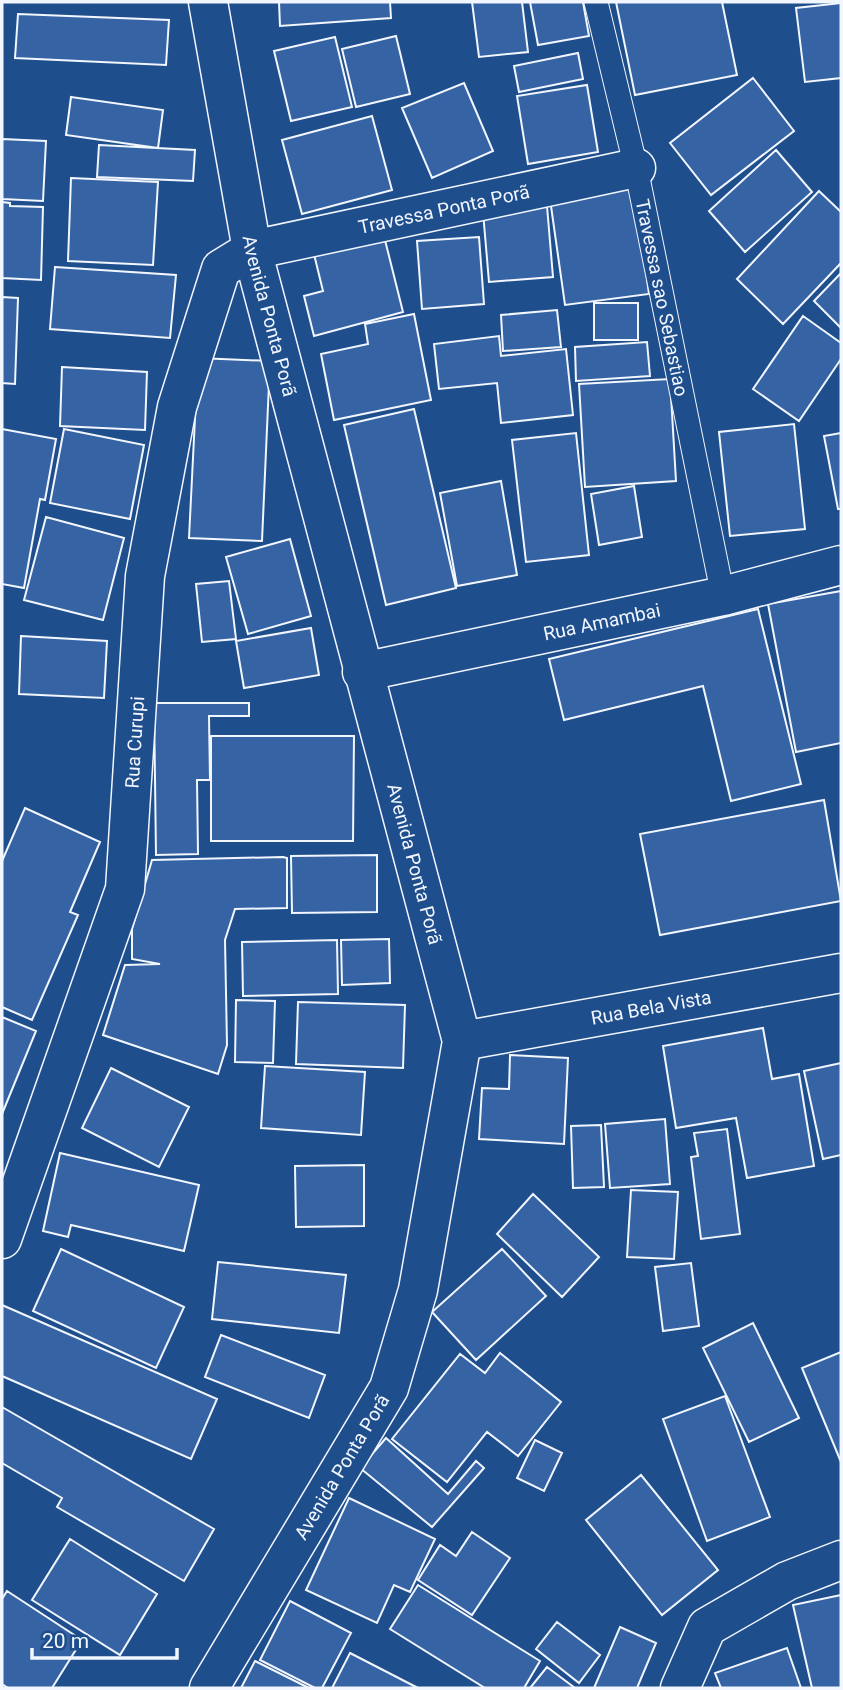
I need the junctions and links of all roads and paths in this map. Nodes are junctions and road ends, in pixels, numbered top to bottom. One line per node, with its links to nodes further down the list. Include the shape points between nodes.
1 (208, 2): 4 (street, Avenida Ponta Porã)
2 (596, 2): 3 (lane, Travessa sao Sebastiao)
3 (636, 168): 4 (street, Travessa Ponta Porã); 6 (lane, Travessa sao Sebastiao)
4 (252, 250): 7 (street, Avenida Ponta Porã); 10 (street, Rua Curupi, via 221,269 177,407 145,576 124,888)
5 (841, 565): 6 (street, Rua Amambai)
6 (723, 596): 7 (street, Rua Amambai)
7 (362, 672): 9 (street, Avenida Ponta Porã)
8 (841, 973): 9 (street, Rua Bela Vista)
9 (462, 1041): 12 (street, Avenida Ponta Porã, via 418,1290 389,1388)
10 (2, 1239)
11 (841, 1560): 13 (street, via 787,1581 707,1627)
12 (209, 1688)
13 (680, 1688)

